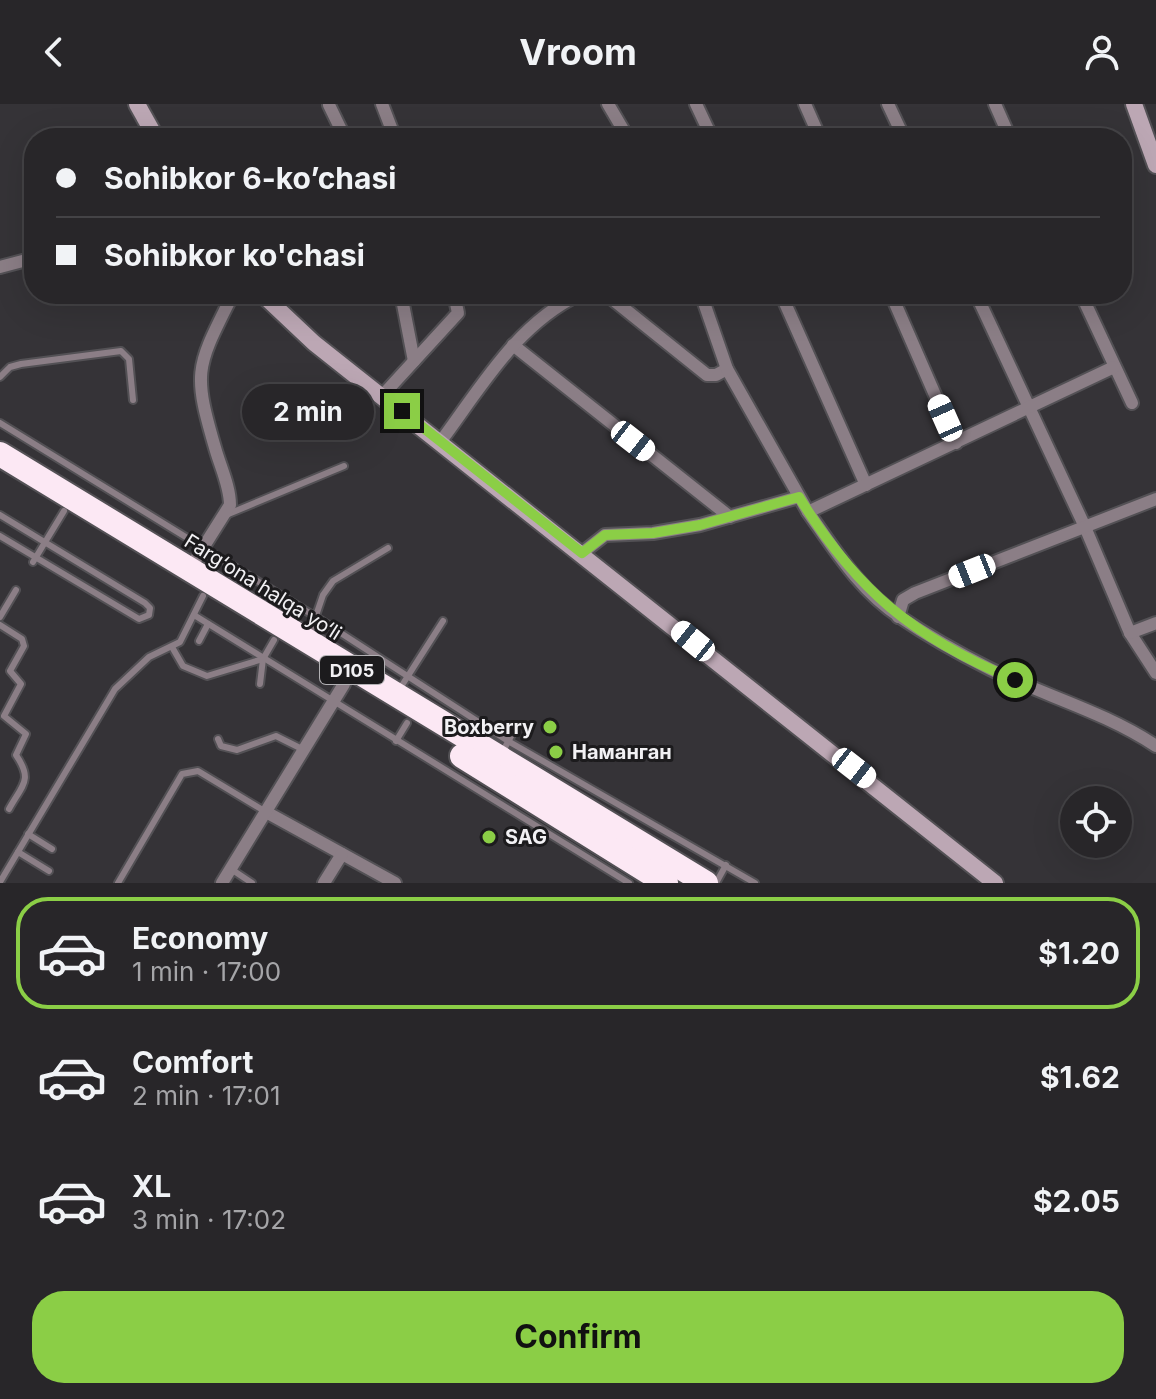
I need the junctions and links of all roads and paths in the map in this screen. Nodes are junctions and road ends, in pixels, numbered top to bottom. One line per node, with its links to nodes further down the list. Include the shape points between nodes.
1 (137, 104): 10 (street)
2 (382, 104): 12 (street)
3 (608, 104): 13 (street)
4 (696, 104): 14 (street)
5 (805, 104): 15 (street)
6 (888, 104): 16 (street)
7 (995, 104): 17 (street)
8 (1134, 104): 18 (street)
9 (329, 105): 11 (street)
10 (150, 128)
11 (340, 128)
12 (391, 128)
13 (622, 128)
14 (707, 128)
15 (816, 128)
16 (899, 128)
17 (1006, 128)
18 (1156, 165)
19 (24, 261): 20 (street)
20 (0, 267)
21 (228, 304): 53 (street, via 202,359 199,378 200,399 230,497)
22 (273, 304): 37 (street)
23 (403, 304): 33 (street)
24 (456, 304): 33 (street, via 458,313)
25 (562, 304): 32 (street)
26 (618, 304): 35 (street, via 707,375)
27 (704, 304): 35 (street)
28 (785, 304): 47 (street)
29 (895, 304): 43 (street)
30 (981, 304): 40 (street)
31 (1086, 304): 34 (street)
32 (513, 345): 42 (street); 54 (street)
33 (414, 361): 37 (street)
34 (1114, 367): 39 (street); 40 (street)
35 (727, 369): 48 (street)
36 (0, 377): 38 (lane, via 21,364 121,351 129,359)
37 (382, 396): 42 (street)
38 (133, 400)
39 (1132, 403)
40 (1028, 407): 43 (street); 55 (street)
41 (0, 423): 58 (lane)
42 (441, 441): 60 (street)
43 (956, 443): 47 (street)
44 (0, 454): 62 (highway, Farg‘ona halqa yo‘li / D105)
45 (344, 466): 53 (lane)
46 (0, 472): 50 (highway, Farg‘ona halqa yo‘li / D105)
47 (866, 485): 51 (street)
48 (799, 497): 51 (street); 54 (street)
49 (1156, 499): 55 (street)
50 (64, 511): 57 (lane); 64 (highway, Farg‘ona halqa yo‘li / D105)
51 (808, 512): 67 (street, via 866,589)
52 (0, 515): 57 (lane)
53 (226, 515): 58 (street)
54 (730, 517): 60 (street, via 653,533 605,535)
55 (1085, 527): 67 (street, via 915,593 903,600); 72 (street)
56 (0, 536): 61 (lane)
57 (45, 543): 61 (lane); 61 (lane, via 145,603 149,615 139,619)
58 (204, 548): 62 (street); 66 (lane)
59 (388, 548): 66 (lane, via 333,581)
60 (582, 553): 108 (street)
61 (35, 560)
62 (189, 570): 74 (highway, Farg‘ona halqa yo‘li / D105)
63 (16, 590): 65 (lane)
64 (198, 605): 70 (lane); 75 (lane, via 180,642); 76 (highway, Farg‘ona halqa yo‘li / D105)
65 (0, 617)
66 (316, 617): 74 (lane); 81 (lane)
67 (898, 617): 85 (street, via 989,669 1116,722)
68 (443, 621): 81 (lane)
69 (1156, 623): 72 (street)
70 (208, 624): 73 (lane); 76 (lane)
71 (0, 625): 78 (lane, via 24,643)
72 (1130, 633): 79 (street)
73 (199, 641)
74 (306, 643): 81 (highway, Farg‘ona halqa yo‘li / D105)
75 (172, 647): 76 (lane, via 183,666 207,676); 90 (lane, via 149,657 115,689)
76 (269, 649): 80 (lane); 82 (highway, Farg‘ona halqa yo‘li / D105)
77 (0, 665): 78 (lane)
78 (10, 671): 88 (lane, via 21,684 4,716 26,734 16,755 27,774)
79 (1156, 673)
80 (260, 684)
81 (401, 687): 87 (highway, Farg‘ona halqa yo‘li / D105)
82 (339, 693): 86 (street); 97 (highway, Farg‘ona halqa yo‘li / D105)
83 (517, 725): 87 (lane)
84 (218, 739): 86 (lane, via 221,746 237,750 276,736)
85 (1156, 746)
86 (304, 750): 89 (street)
87 (503, 750): 94 (lane); 105 (highway, Farg‘ona halqa yo‘li / D105)
88 (9, 809)
89 (266, 812): 93 (street); 95 (street); 99 (lane, via 198,771 182,774)
90 (28, 834): 91 (lane); 92 (lane)
91 (52, 849)
92 (18, 852): 96 (lane); 98 (lane)
93 (342, 854): 102 (street); 103 (street)
94 (726, 865): 106 (lane); 107 (lane)
95 (231, 869): 100 (street); 101 (lane)
96 (49, 871)
97 (632, 877): 104 (highway, Farg‘ona halqa yo‘li / D105)
98 (0, 882)
99 (118, 883)
100 (222, 883)
101 (252, 883)
102 (324, 883)
103 (395, 883)
104 (666, 883)
105 (706, 883)
106 (716, 883)
107 (755, 883)
108 (995, 883)

